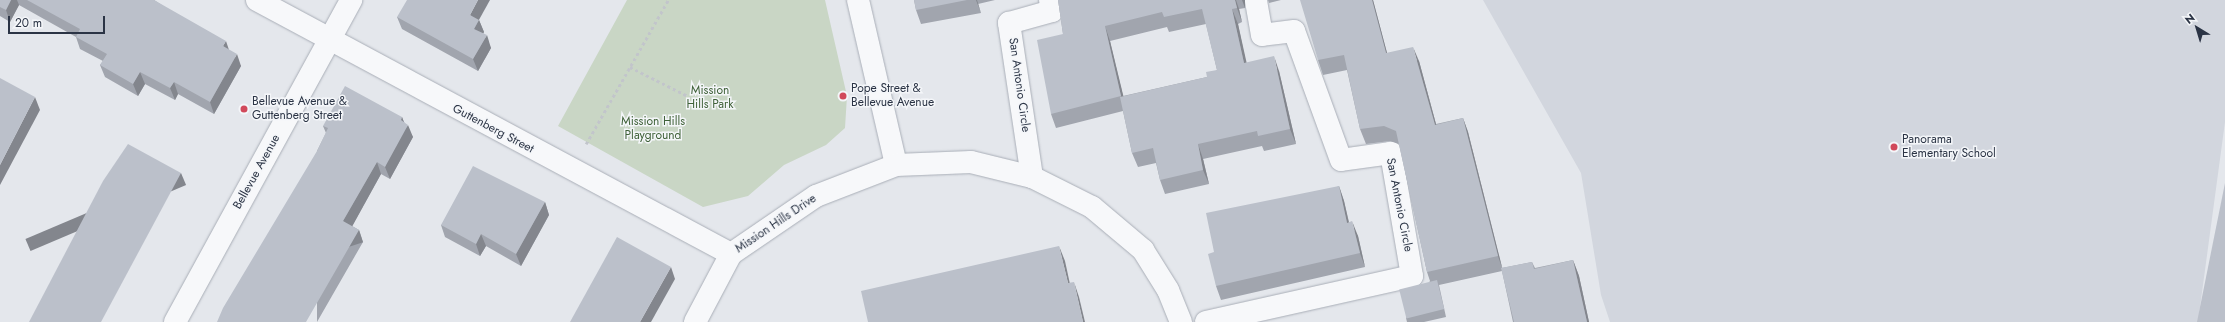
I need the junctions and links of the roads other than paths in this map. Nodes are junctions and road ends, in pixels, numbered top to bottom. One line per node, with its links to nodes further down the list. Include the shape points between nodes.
1 (257, 0): 6 (street, Guttenberg Street)
2 (351, 0): 6 (street, Bellevue Avenue)
3 (858, 0): 7 (street)
4 (1050, 0): 8 (street, San Antonio Circle, via 1052,11 1010,23)
5 (1256, 0): 13 (street, San Antonio Circle, via 1262,35 1294,31 1341,160 1391,153 1412,276)
6 (329, 40): 9 (street, Guttenberg Street); 10 (street, Bellevue Avenue)
7 (896, 165): 8 (street, Mission Hills Drive, via 971,162); 9 (street, Mission Hills Drive, via 816,196)
8 (1032, 178): 12 (street, Mission Hills Drive, via 1092,207 1143,250 1168,290)
9 (730, 254): 11 (street)
10 (174, 322)
11 (695, 322)
12 (1181, 322)
13 (1206, 322)

